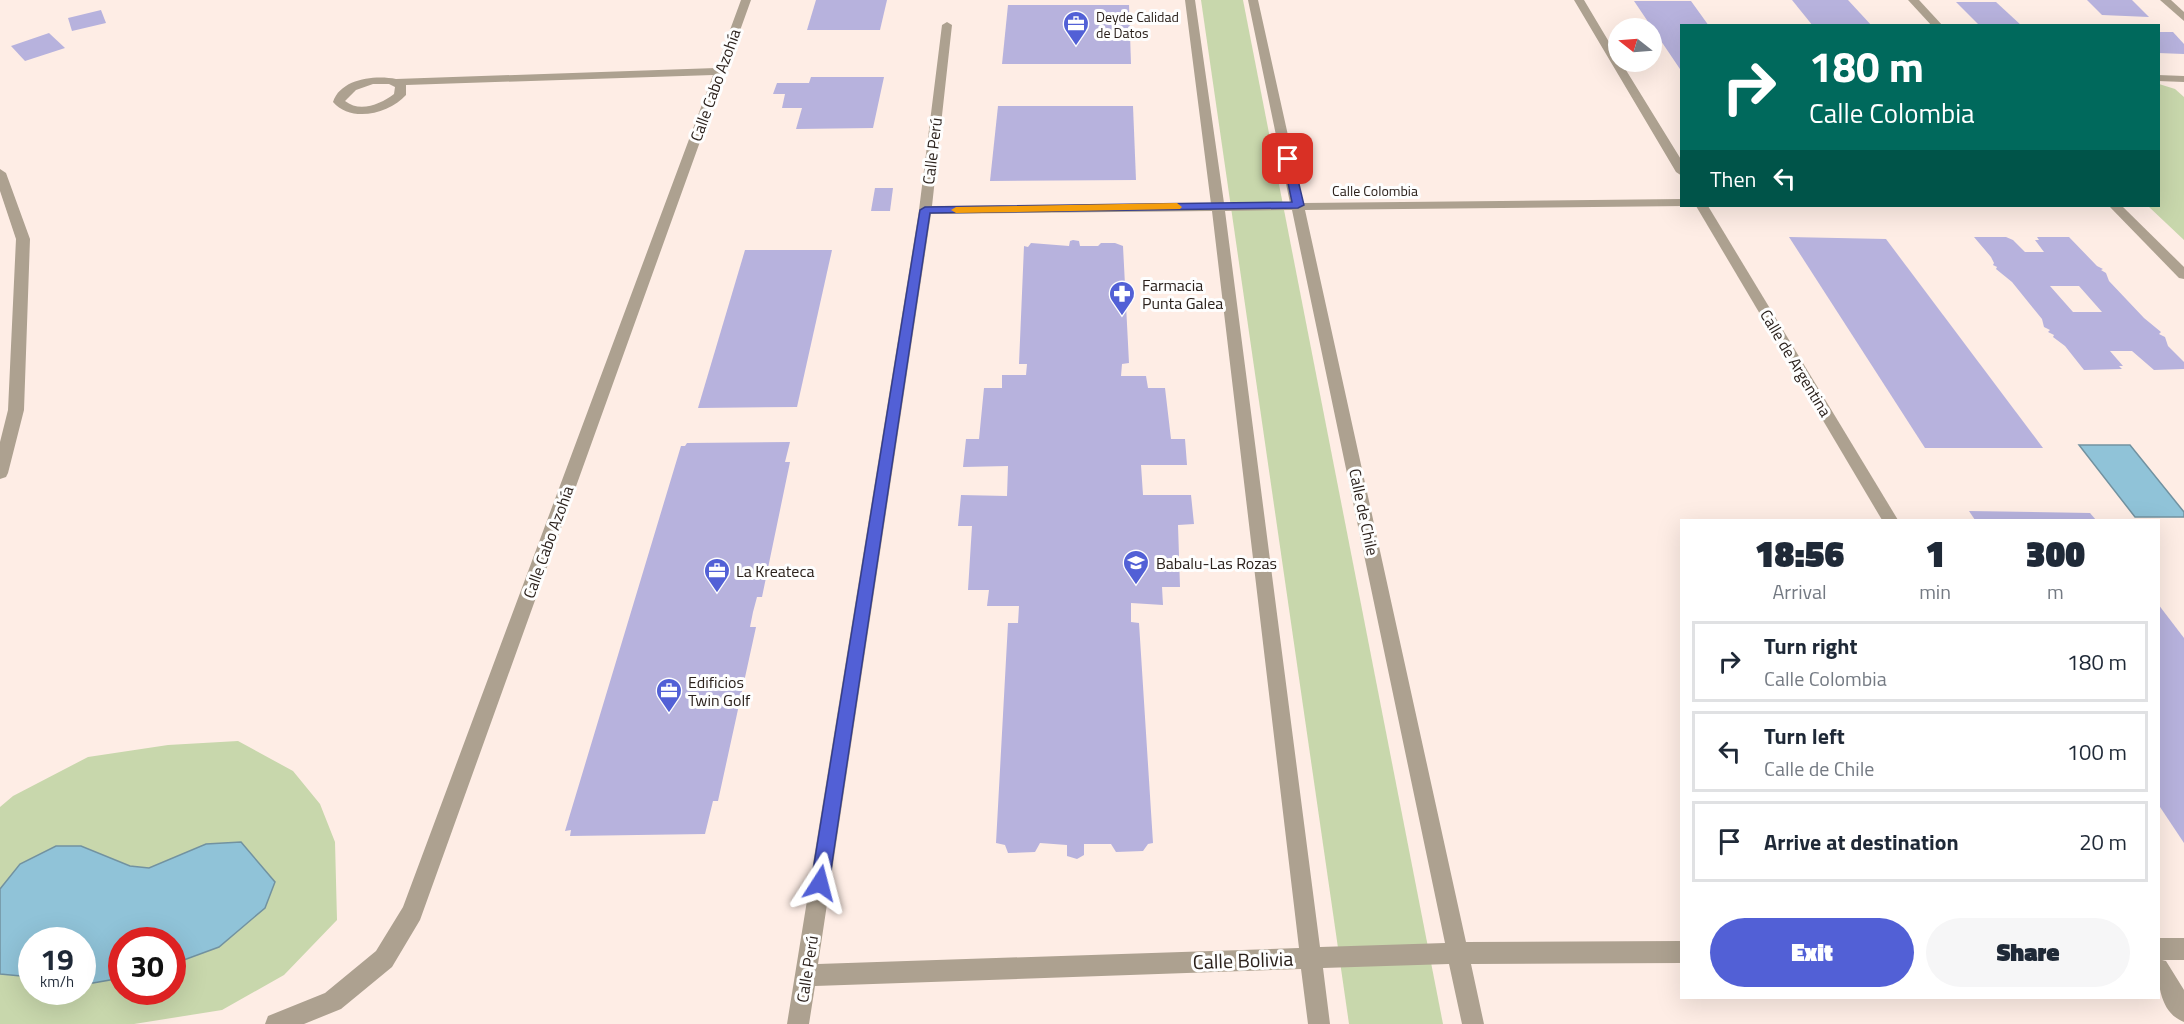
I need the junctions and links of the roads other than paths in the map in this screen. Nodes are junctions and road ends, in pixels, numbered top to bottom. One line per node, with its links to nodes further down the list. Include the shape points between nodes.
1 (746, 0): 10 (street, Calle Cabo Azohía)
2 (1190, 0): 18 (street)
3 (1253, 0): 17 (street, Calle de Chile)
4 (1579, 0): 14 (street)
5 (1913, 0): 8 (street)
6 (2165, 0): 7 (street)
7 (2184, 18)
8 (1936, 24)
9 (947, 25): 21 (street, Calle Perú)
10 (720, 71): 13 (street); 33 (street, Calle Cabo Azohía, via 412,913 384,959 333,1001)
11 (2160, 78): 12 (street)
12 (2181, 81)
13 (396, 82): 13 (street, via 360,84 344,93 339,102 349,109 378,108 400,95 401,86)
14 (1680, 169)
15 (0, 173): 23 (street, via 22,239 16,411)
16 (1680, 203): 17 (street, Calle Colombia)
17 (1298, 205): 18 (street, Calle Colombia); 28 (street, Calle de Chile)
18 (1218, 206): 21 (street, Calle Colombia); 29 (street)
19 (1703, 207): 24 (street, Calle de Argentina)
20 (2116, 207): 22 (street)
21 (925, 210): 31 (street, Calle Perú)
22 (2184, 275)
23 (0, 473)
24 (1889, 519)
25 (2160, 949): 26 (street)
26 (2184, 949)
27 (1680, 952): 28 (street, Calle Bolivia)
28 (1458, 953): 29 (street, Calle Bolivia); 36 (street, Calle de Chile)
29 (1310, 957): 31 (street, Calle Bolivia); 35 (street)
30 (2160, 972): 32 (street)
31 (806, 975): 34 (street, Calle Perú)
32 (2184, 1011)
33 (276, 1024)
34 (798, 1024)
35 (1319, 1024)
36 (1473, 1024)

